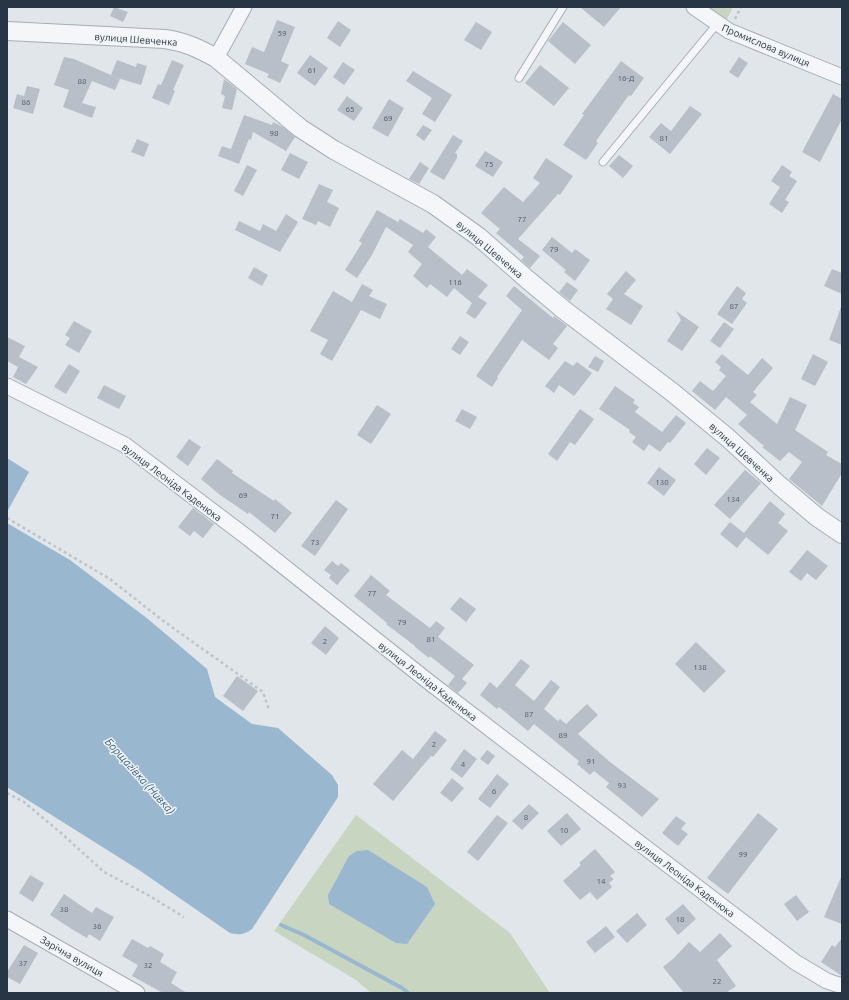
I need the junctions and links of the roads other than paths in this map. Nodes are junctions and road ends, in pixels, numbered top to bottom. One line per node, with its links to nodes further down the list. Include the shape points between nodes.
1 (244, 7): 6 (street)
2 (563, 7): 8 (lane)
3 (694, 7): 4 (street, Промислова вулиця)
4 (717, 24): 7 (street, Промислова вулиця, via 729,32); 9 (lane)
5 (7, 31): 6 (street, вулиця Шевченка, via 181,41)
6 (216, 58): 11 (street, вулиця Шевченка, via 300,128 334,150 433,204 479,237 564,310 666,387 817,517)
7 (842, 77)
8 (519, 78)
9 (603, 162)
10 (7, 386): 13 (street, вулиця Леоніда Каденюка, via 125,445 248,538 435,687 795,962 827,981)
11 (842, 534)
12 (7, 919): 14 (street, Зарічна вулиця)
13 (842, 986)
14 (137, 993)

